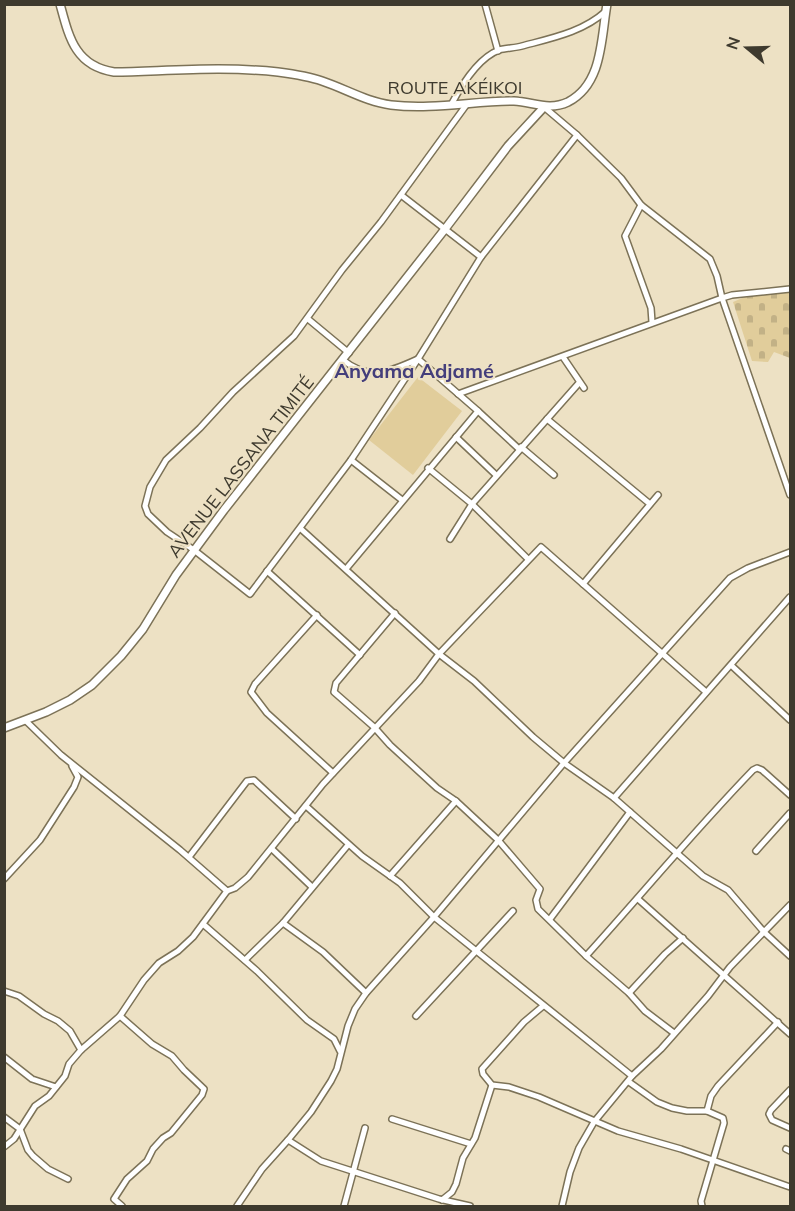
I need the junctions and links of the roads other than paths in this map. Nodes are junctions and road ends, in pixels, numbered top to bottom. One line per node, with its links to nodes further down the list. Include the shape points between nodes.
1 (60, 4): 6 (street, ROUTE AKÉIKOI, via 75,48 85,61 102,70 276,72 302,75 378,102)
2 (485, 4): 4 (street)
3 (606, 8): 4 (street, via 590,24 571,33); 7 (street, ROUTE AKÉIKOI, via 590,82 568,102)
4 (498, 51): 6 (street, via 478,66)
5 (466, 104): 6 (street, ROUTE AKÉIKOI); 7 (street, ROUTE AKÉIKOI, via 516,101); 9 (street)
6 (451, 105)
7 (544, 107): 8 (street); 11 (street, AVENUE LASSANA TIMITÉ, via 508,146)
8 (577, 135): 10 (street, via 621,178); 12 (street)
9 (401, 195): 11 (street); 15 (street)
10 (641, 205): 14 (street, via 710,259); 16 (street, via 625,236 651,308)
11 (445, 229): 12 (street); 17 (street, AVENUE LASSANA TIMITÉ)
12 (481, 257): 19 (street)
13 (790, 289): 14 (street)
14 (722, 298): 16 (street); 33 (street)
15 (308, 319): 17 (street); 39 (street, via 166,460 150,487 146,511 167,532)
16 (652, 322): 18 (street)
17 (349, 352): 20 (street, AVENUE LASSANA TIMITÉ)
18 (563, 357): 21 (street); 23 (street)
19 (418, 359): 20 (street, via 399,368 370,373 356,370); 23 (street); 28 (street)
20 (343, 360): 39 (street, AVENUE LASSANA TIMITÉ)
21 (579, 383): 22 (street); 25 (street)
22 (584, 388)
23 (458, 394): 24 (street)
24 (478, 411): 26 (street); 27 (street)
25 (547, 419): 27 (street); 36 (street)
26 (456, 437): 29 (street); 30 (street)
27 (520, 448): 30 (street); 31 (street)
28 (351, 460): 34 (street); 37 (street)
29 (428, 468): 34 (street); 35 (street)
30 (496, 475): 35 (street)
31 (554, 475)
32 (658, 495): 36 (street)
33 (790, 495)
34 (402, 500): 42 (street)
35 (472, 504): 38 (street); 41 (street)
36 (650, 504): 44 (street)
37 (301, 529): 42 (street); 43 (street)
38 (450, 539)
39 (194, 550): 43 (street, via 250,594); 54 (street, AVENUE LASSANA TIMITÉ, via 143,629 105,672 70,700)
40 (790, 552): 48 (street, via 730,578)
41 (528, 559): 44 (street, via 541,547); 49 (street)
42 (346, 569): 46 (street)
43 (267, 571): 47 (street)
44 (583, 584): 48 (street)
45 (790, 597): 51 (street)
46 (395, 614): 49 (street); 50 (street)
47 (317, 615): 50 (street); 59 (street, via 251,692 267,713)
48 (662, 653): 52 (street); 58 (street)
49 (439, 654): 55 (street, via 419,681); 58 (street)
50 (360, 655): 55 (street, via 336,683 334,692)
51 (732, 666): 52 (street); 53 (street)
52 (706, 692): 61 (street)
53 (790, 720)
54 (26, 721): 56 (street, AVENUE LASSANA TIMITÉ); 57 (street)
55 (374, 727): 59 (street); 62 (street, via 390,746)
56 (4, 728)
57 (68, 760): 72 (street); 74 (street, via 78,777 74,787 40,840)
58 (564, 763): 61 (street); 67 (street)
59 (333, 773): 63 (street)
60 (790, 795): 71 (street, via 757,768)
61 (614, 798): 64 (street)
62 (456, 801): 67 (street); 73 (street)
63 (306, 806): 66 (street); 68 (street)
64 (630, 812): 71 (street); 81 (street)
65 (790, 813): 70 (street)
66 (296, 819): 69 (street); 72 (street, via 250,780)
67 (498, 840): 80 (street); 81 (street, via 540,890 538,909)
68 (348, 844): 73 (street); 75 (street)
69 (272, 849): 75 (street); 76 (street, via 242,884)
70 (756, 851)
71 (676, 852): 77 (street); 84 (street, via 703,876 728,890)
72 (189, 857): 76 (street)
73 (390, 876): 80 (street)
74 (4, 879)
75 (312, 887): 82 (street)
76 (227, 891): 83 (street)
77 (638, 898): 85 (street); 87 (street)
78 (790, 905): 84 (street)
79 (513, 912): 86 (street)
80 (434, 917): 86 (street); 92 (street)
81 (550, 919): 87 (street)
82 (283, 923): 89 (street); 92 (street)
83 (203, 924): 89 (street); 95 (street, via 185,945 159,963)
84 (764, 932): 88 (street); 90 (street)
85 (683, 938): 90 (street); 93 (street)
86 (475, 950): 94 (street); 96 (street)
87 (586, 956): 93 (street)
88 (790, 956)
89 (244, 960): 101 (street, via 307,1020 334,1039)
90 (724, 975): 97 (street); 98 (street)
91 (4, 991): 100 (street, via 58,1021 70,1031)
92 (366, 993): 101 (street, via 348,1026)
93 (629, 993): 98 (street)
94 (543, 1006): 103 (street); 104 (street, via 482,1069)
95 (120, 1016): 100 (street); 122 (street, via 172,1056 204,1089 171,1133 127,1179 114,1199)
96 (416, 1016)
97 (778, 1022): 99 (street); 107 (street, via 718,1086)
98 (674, 1033): 103 (street)
99 (790, 1034)
100 (81, 1050): 105 (street)
101 (341, 1052): 114 (street, via 331,1081)
102 (4, 1057): 105 (street, via 32,1079)
103 (630, 1079): 107 (street, via 657,1102 687,1111); 110 (street)
104 (492, 1085): 110 (street, via 539,1097); 115 (street)
105 (56, 1087): 113 (street, via 35,1106)
106 (790, 1090): 112 (street, via 769,1114 772,1120)
107 (707, 1111): 117 (street, via 723,1118 724,1123)
108 (4, 1117): 113 (street)
109 (392, 1119): 115 (street)
110 (594, 1122): 117 (street); 126 (street, via 579,1148)
111 (365, 1128): 118 (street)
112 (790, 1128)
113 (20, 1129): 116 (street); 119 (street, via 33,1156)
114 (288, 1140): 118 (street, via 321,1161); 123 (street, via 262,1168)
115 (471, 1144): 121 (street, via 452,1192)
116 (4, 1148)
117 (714, 1161): 120 (street); 127 (street)
118 (353, 1171): 121 (street); 124 (street)
119 (68, 1179)
120 (790, 1187)
121 (442, 1200): 125 (street)
122 (122, 1206)
123 (237, 1206)
124 (344, 1206)
125 (466, 1206)
126 (562, 1206)
127 (702, 1206)

